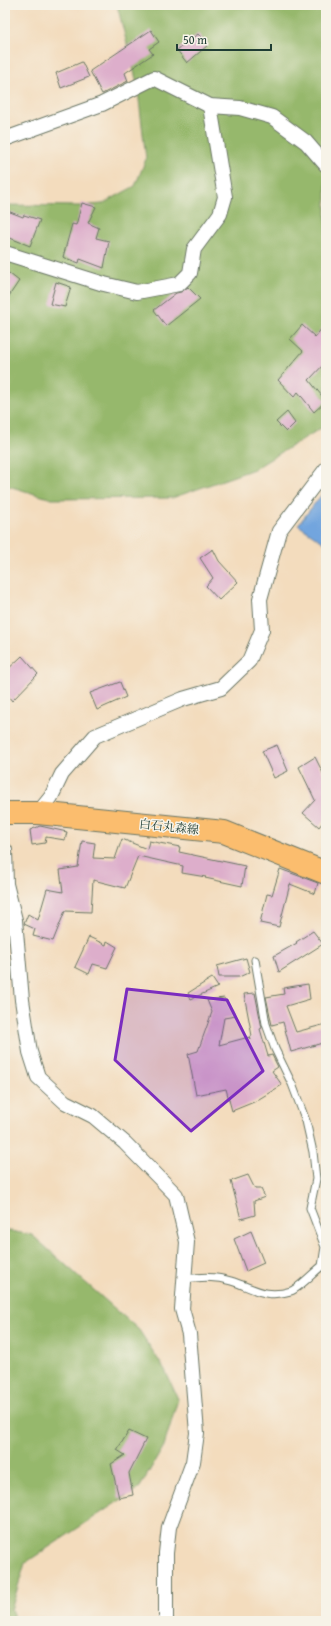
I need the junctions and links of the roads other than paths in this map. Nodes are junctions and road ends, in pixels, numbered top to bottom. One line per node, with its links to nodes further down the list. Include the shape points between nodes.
1 (210, 106): 2 (street, via 154,78 102,104); 3 (street, via 240,108 272,117 306,142); 4 (street, via 225,198 220,214 194,249 190,273 179,284 137,292)
2 (5, 139)
3 (326, 165)
4 (5, 252)
5 (326, 469): 7 (street, via 279,531 260,599 262,630 249,661 221,688 183,699 95,736 62,774 51,797)
6 (5, 813): 7 (main road, 白石丸森線)
7 (38, 813): 9 (main road, 白石丸森線, via 224,832)
8 (5, 850): 11 (street, via 6,884 14,920 22,1000 30,1052 38,1077 65,1102 93,1116 125,1143 176,1195 187,1242)
9 (326, 873)
10 (254, 960): 11 (lane, via 266,1024 306,1121 313,1152 316,1179 310,1208 325,1247 322,1266 292,1291 268,1294 209,1276)
11 (185, 1279): 12 (street, via 182,1309 189,1334 197,1433 193,1462 169,1527 166,1553)
12 (166, 1621)

